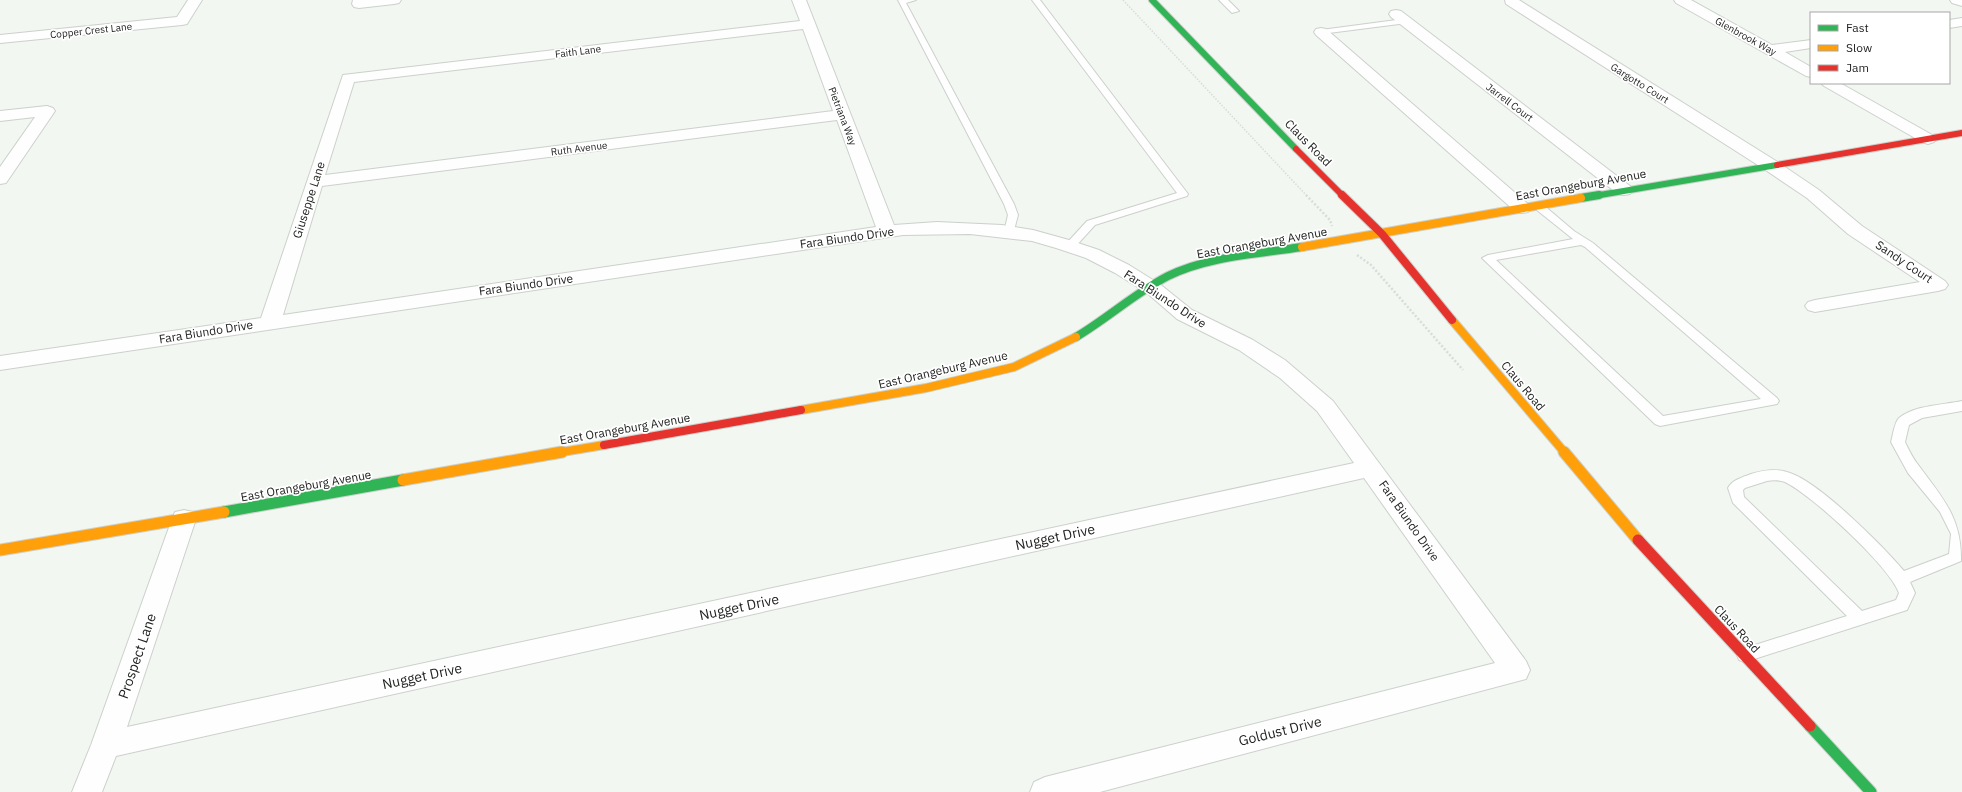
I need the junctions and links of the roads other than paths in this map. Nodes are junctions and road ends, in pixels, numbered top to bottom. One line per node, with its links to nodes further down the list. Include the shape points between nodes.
1 (194, 0): 19 (street, Copper Crest Lane, via 182,21)
2 (360, 0): 3 (street, via 358,4)
3 (394, 0)
4 (799, 0): 16 (street, Pietriana Way)
5 (912, 0): 35 (lane, via 901,1 1009,204 1013,215)
6 (1036, 0): 38 (lane, via 1183,194 1091,223)
7 (1152, 0): 36 (street, Claus Road, via 1244,97)
8 (1223, 0): 13 (lane)
9 (1681, 0): 21 (street, Glenbrook Way)
10 (1957, 0): 12 (street)
11 (1511, 1): 29 (street, Gargotto Court)
12 (1962, 2)
13 (1235, 11)
14 (1400, 17): 18 (lane); 32 (street, Jarrell Court)
15 (1962, 22): 17 (street)
16 (808, 24): 23 (street, Faith Lane); 25 (street, Pietriana Way)
17 (1950, 24)
18 (1321, 32): 33 (street)
19 (0, 39)
20 (1810, 44): 21 (street)
21 (1771, 50): 22 (street, Glenbrook Way)
22 (1810, 72)
23 (348, 78): 31 (street, Giuseppe Lane)
24 (1831, 84): 28 (street)
25 (842, 115): 31 (street, Ruth Avenue); 34 (street, Pietriana Way)
26 (0, 116): 30 (street, via 47,110)
27 (1962, 133): 28 (street, East Orangeburg Avenue)
28 (1928, 139): 29 (street, East Orangeburg Avenue)
29 (1770, 165): 32 (street, East Orangeburg Avenue); 40 (street, Sandy Court, via 1813,194 1855,230 1938,285)
30 (0, 179)
31 (315, 182): 41 (street, Giuseppe Lane)
32 (1624, 190): 33 (street, East Orangeburg Avenue)
33 (1530, 206): 36 (street, East Orangeburg Avenue); 37 (lane)
34 (888, 232): 35 (street, Fara Biundo Drive, via 937,227); 41 (street, Fara Biundo Drive)
35 (1009, 232): 38 (street, Fara Biundo Drive, via 1030,234)
36 (1382, 234): 39 (street, East Orangeburg Avenue, via 1210,262 1182,270); 49 (street, Claus Road, via 1622,522)
37 (1582, 241): 37 (lane, via 1589,245 1772,401 1660,421 1488,258)
38 (1071, 245): 39 (street, Fara Biundo Drive, via 1092,253)
39 (1152, 287): 44 (street, Fara Biundo Drive, via 1173,306 1199,323 1251,348 1302,383 1325,406); 45 (street, East Orangeburg Avenue, via 1087,331 1050,351 1014,367 971,379)
40 (1815, 306)
41 (270, 322): 42 (street, Fara Biundo Drive)
42 (0, 363)
43 (1962, 406): 47 (lane, via 1919,414 1903,422 1898,442 1913,469 1946,509 1958,534 1956,557)
44 (1371, 468): 50 (street, Fara Biundo Drive); 51 (street, Nugget Drive)
45 (184, 519): 46 (street, East Orangeburg Avenue); 51 (street, Prospect Lane)
46 (0, 550)
47 (1901, 579): 48 (lane, via 1907,593 1901,605); 48 (lane, via 1880,556 1805,487 1787,477 1772,475 1742,482 1735,488 1738,499)
48 (1860, 619): 49 (lane)
49 (1745, 655): 54 (street, Claus Road)
50 (1516, 670): 53 (street, Goldust Drive)
51 (106, 746): 52 (street, Prospect Lane)
52 (87, 792)
53 (1045, 792)
54 (1871, 792)

